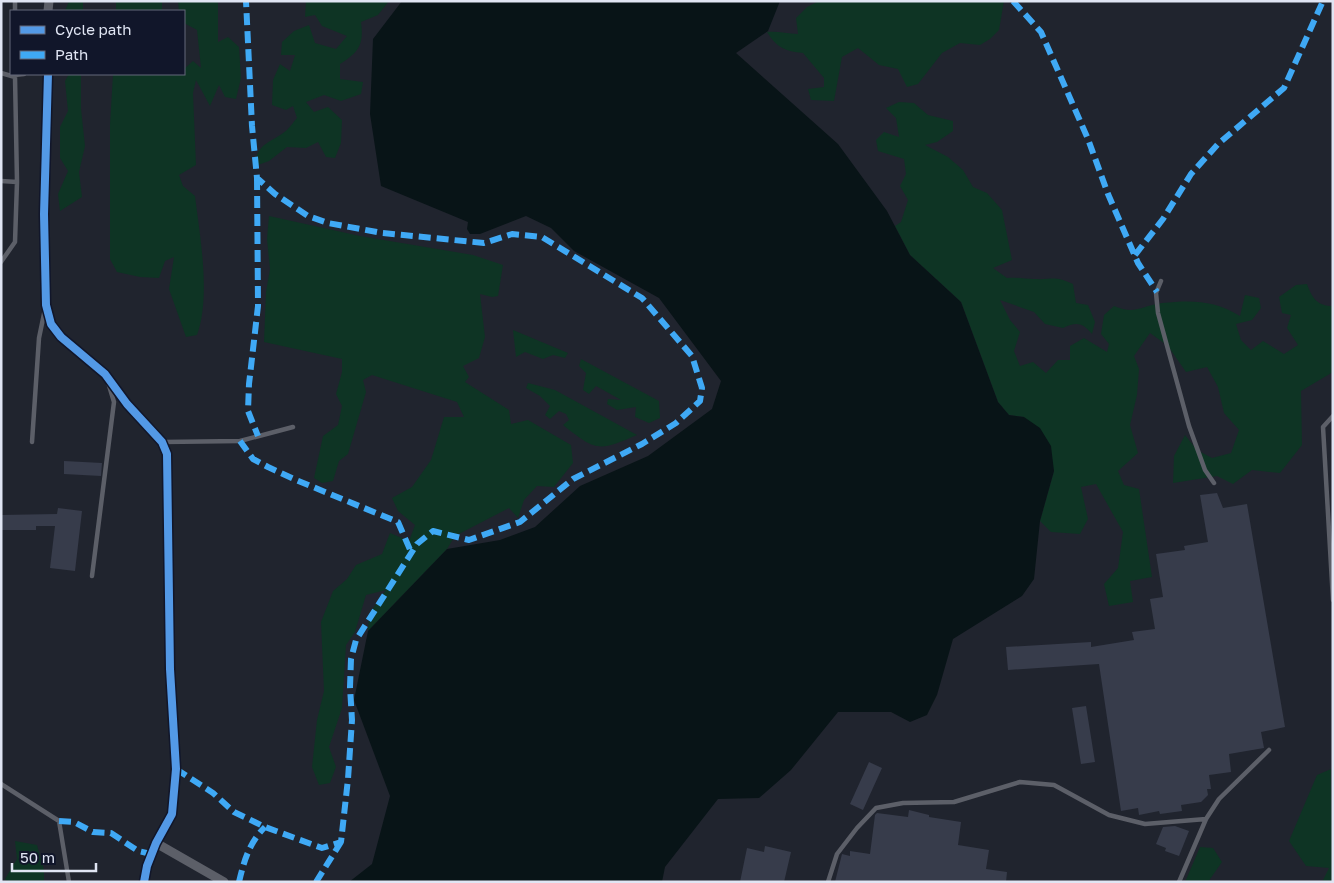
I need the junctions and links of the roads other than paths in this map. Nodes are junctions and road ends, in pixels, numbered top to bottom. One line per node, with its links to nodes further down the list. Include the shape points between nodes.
1 (15, 75): 4 (lane)
2 (48, 75): 7 (street, via 44,214)
3 (1, 181): 4 (lane)
4 (16, 182): 5 (lane, via 15,242)
5 (1, 262)
6 (1161, 281): 13 (lane, via 1156,293 1158,313 1189,426 1205,470)
7 (46, 304): 8 (street, via 51,324 61,337); 11 (lane, via 39,338)
8 (105, 374): 12 (street); 14 (lane, via 114,402)
9 (1333, 416): 15 (lane, via 1323,427)
10 (293, 427): 12 (lane, via 240,441)
11 (32, 442)
12 (162, 442): 19 (street, via 167,454 170,669 176,769 172,814)
13 (1214, 483)
14 (92, 576)
15 (1333, 600)
16 (1269, 750): 18 (lane, via 1219,799)
17 (1, 784): 20 (lane, via 59,821)
18 (1206, 819): 23 (lane, via 1145,824 1109,815 1054,785 1020,782 954,802 903,803 876,808 837,854); 24 (lane)
19 (156, 843): 21 (street); 22 (street)
20 (69, 882)
21 (144, 882)
22 (224, 882)
23 (828, 882)
24 (1179, 882)

